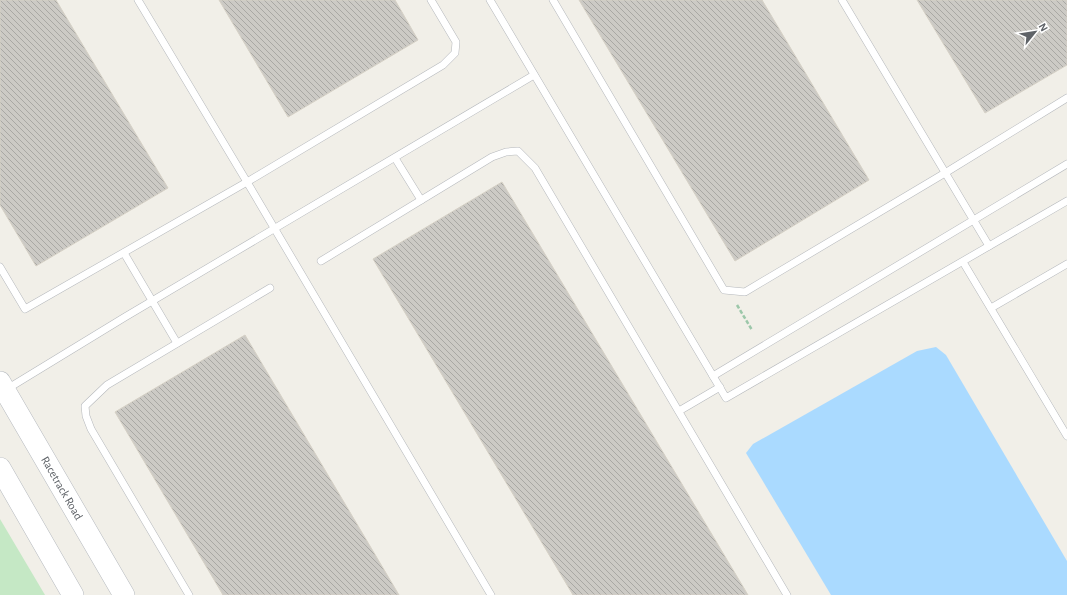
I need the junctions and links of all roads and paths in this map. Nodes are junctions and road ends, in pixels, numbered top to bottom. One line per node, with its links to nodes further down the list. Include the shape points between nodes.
1 (138, 0): 11 (lane)
2 (431, 0): 11 (lane, via 456,42 455,53 444,64)
3 (490, 0): 6 (lane)
4 (553, 0): 10 (lane, via 724,290 745,292)
5 (842, 0): 10 (lane)
6 (534, 75): 8 (lane); 28 (lane)
7 (1067, 98): 10 (lane)
8 (395, 158): 12 (lane); 15 (lane)
9 (1067, 164): 14 (lane)
10 (945, 173): 14 (lane)
11 (247, 182): 15 (lane); 17 (lane)
12 (421, 200): 18 (lane); 31 (lane, via 492,157 518,151 523,155 535,168)
13 (1067, 201): 16 (lane)
14 (974, 221): 16 (lane); 28 (lane)
15 (274, 229): 23 (lane); 37 (lane)
16 (989, 246): 19 (lane)
17 (124, 253): 21 (lane, via 24,309); 23 (lane)
18 (321, 261)
19 (963, 262): 25 (lane); 29 (lane, via 726,398)
20 (1067, 264): 25 (lane)
21 (0, 267)
22 (270, 288): 27 (lane)
23 (153, 301): 27 (lane); 30 (lane)
24 (737, 305): 26 (path)
25 (991, 308): 32 (lane)
26 (752, 330)
27 (177, 343): 36 (lane, via 107,385 85,406 91,429)
28 (713, 376): 29 (lane)
29 (720, 387): 31 (lane)
30 (2, 389): 35 (street, Racetrack Road)
31 (679, 411): 38 (lane)
32 (1067, 436)
33 (0, 468): 34 (street)
34 (73, 595)
35 (124, 595)
36 (189, 595)
37 (491, 595)
38 (787, 595)

